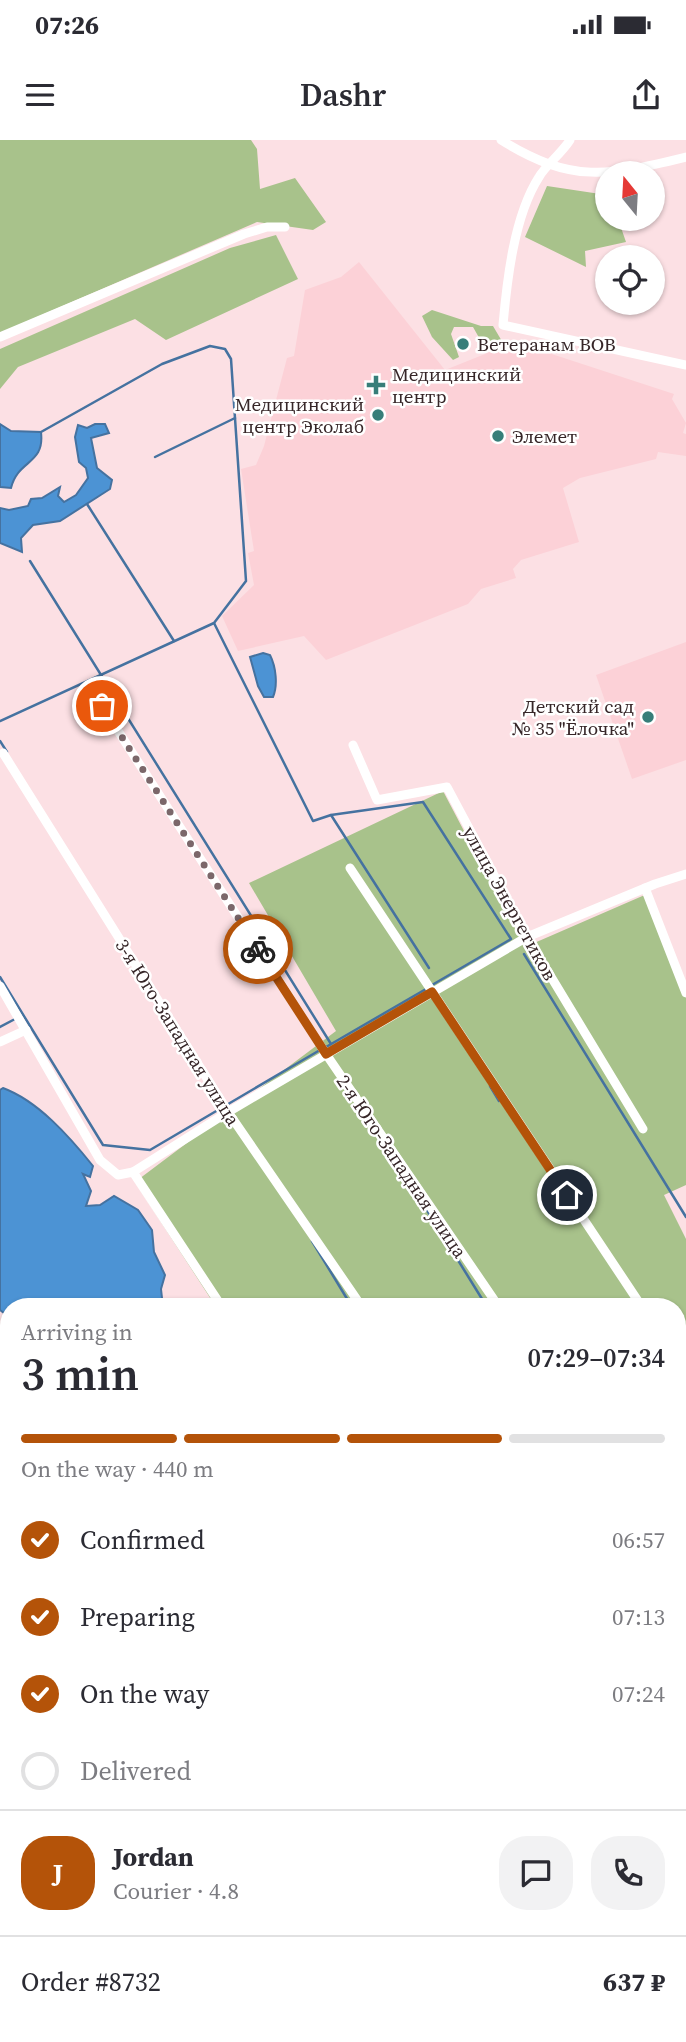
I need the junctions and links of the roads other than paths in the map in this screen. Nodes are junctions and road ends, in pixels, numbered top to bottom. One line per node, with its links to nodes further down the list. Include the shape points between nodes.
1 (501, 140): 4 (street)
2 (570, 140): 4 (street)
3 (686, 157): 4 (street, via 608,173)
4 (550, 167): 7 (street, via 538,178 515,239 503,325)
5 (285, 227): 6 (street, via 267,226 244,234)
6 (0, 337)
7 (686, 365)
8 (102, 706): 20 (street, 2-я Юго-Западная улица)
9 (353, 745): 14 (street, улица Энергетиков, via 377,800 446,787)
10 (2, 753): 21 (street, 3-я Юго-Западная улица)
11 (350, 868): 16 (street)
12 (686, 874): 13 (street)
13 (645, 888): 14 (street); 17 (street)
14 (527, 937): 16 (street); 22 (street, улица Энергетиков)
15 (0, 986): 18 (street)
16 (432, 992): 20 (street); 27 (street)
17 (686, 993)
18 (26, 1030): 19 (street); 23 (street, via 100,1160 118,1175)
19 (0, 1042)
20 (326, 1054): 21 (street); 26 (street, 2-я Юго-Западная улица)
21 (228, 1112): 23 (street); 25 (street, 3-я Юго-Западная улица)
22 (643, 1129)
23 (133, 1172): 24 (street)
24 (216, 1298)
25 (356, 1298)
26 (493, 1298)
27 (636, 1298)

